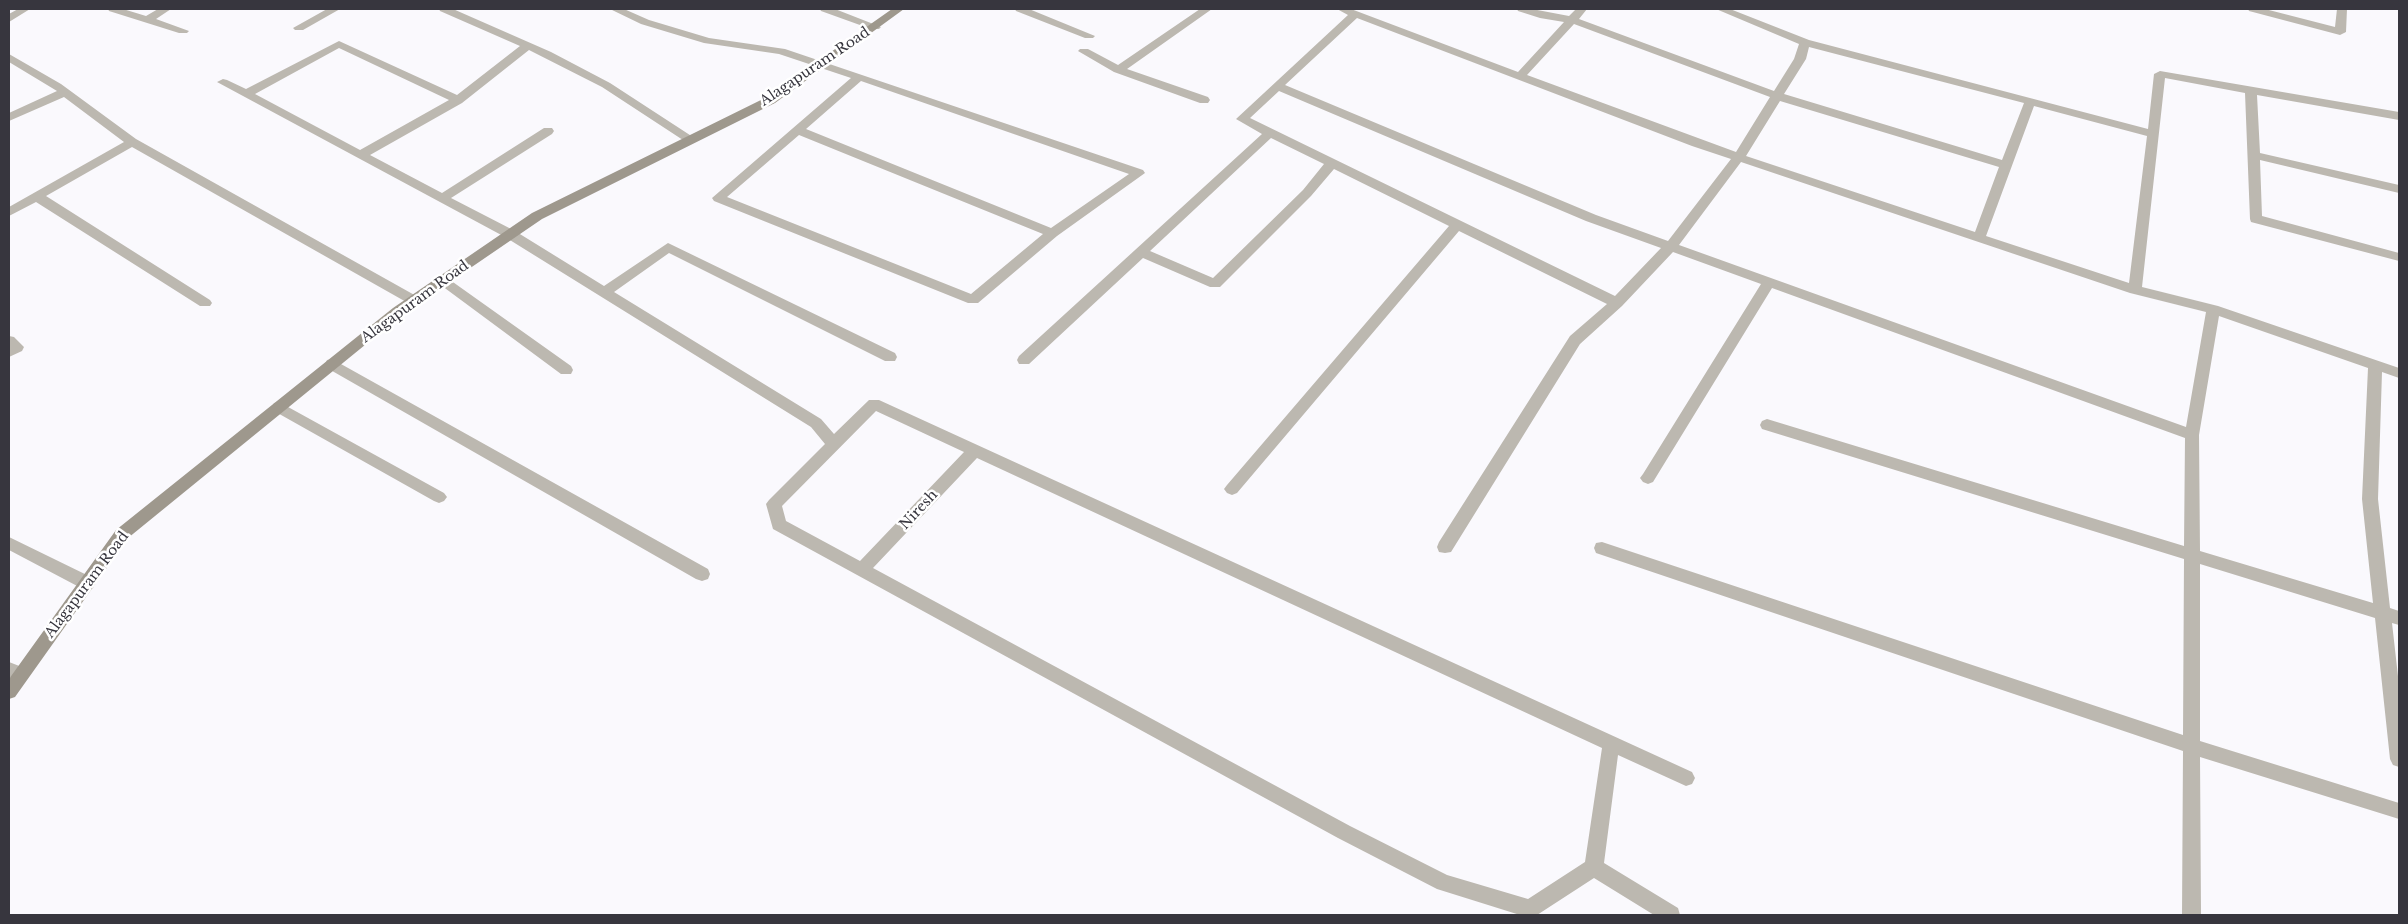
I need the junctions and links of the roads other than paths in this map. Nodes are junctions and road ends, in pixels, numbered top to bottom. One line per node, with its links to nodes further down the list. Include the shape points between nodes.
1 (25, 9): 18 (street)
2 (113, 9): 19 (street)
3 (166, 9): 19 (street)
4 (335, 9): 22 (street)
5 (444, 9): 26 (street)
6 (615, 9): 29 (street, via 645,22 708,41 781,51)
7 (824, 9): 21 (street)
8 (899, 9): 21 (main road, Alagapuram Road)
9 (1020, 9): 24 (street)
10 (1207, 9): 30 (street)
11 (1342, 9): 17 (street)
12 (1522, 9): 20 (street)
13 (1582, 9): 20 (street)
14 (1720, 9): 25 (street)
15 (2253, 9): 16 (street, via 2340,32)
16 (2342, 9)
17 (1355, 14): 31 (street); 34 (street)
18 (9, 18)
19 (146, 20): 23 (street)
20 (1572, 20): 31 (street); 38 (street)
21 (875, 27): 29 (main road, Alagapuram Road)
22 (299, 28)
23 (183, 32)
24 (1089, 36)
25 (1805, 42): 38 (street, via 1800,59); 41 (street)
26 (528, 46): 39 (street); 48 (street, via 606,85)
27 (1084, 51): 30 (street)
28 (9, 57): 36 (street)
29 (822, 64): 32 (street); 48 (main road, Alagapuram Road, via 771,100)
30 (1118, 70): 40 (street)
31 (1520, 76): 52 (street)
32 (859, 77): 44 (street); 60 (street, via 1139,173)
33 (223, 82): 37 (street)
34 (1278, 86): 46 (street, via 1242,119); 63 (street, via 1591,218)
35 (2251, 90): 42 (street); 47 (street, via 2160,74); 51 (street)
36 (66, 92): 43 (street); 49 (street)
37 (246, 94): 39 (street, via 339,44); 50 (street)
38 (1776, 96): 52 (street); 54 (street)
39 (458, 100): 50 (street)
40 (1204, 100)
41 (2030, 102): 47 (street); 54 (street)
42 (2399, 116)
43 (9, 117)
44 (797, 130): 60 (street); 60 (street, via 718,198 973,300)
45 (548, 131): 57 (street)
46 (1270, 133): 53 (street); 64 (street)
47 (2153, 134): 68 (street)
48 (690, 139): 61 (main road, Alagapuram Road, via 537,216)
49 (132, 142): 56 (street); 70 (street)
50 (360, 155): 57 (street)
51 (2253, 155): 55 (street); 65 (street, via 2256,220)
52 (1739, 157): 62 (street); 63 (street)
53 (1332, 163): 59 (street); 64 (street, via 1307,193 1215,284)
54 (2006, 165): 62 (street)
55 (2399, 189)
56 (36, 196): 58 (street); 71 (street)
57 (442, 198): 61 (street)
58 (9, 212)
59 (1457, 224): 72 (street); 88 (street)
60 (1052, 233)
61 (510, 234): 66 (main road, Alagapuram Road); 69 (street)
62 (1979, 238): 68 (street)
63 (1670, 247): 67 (street); 72 (street)
64 (1141, 252): 77 (street)
65 (2399, 257)
66 (443, 280): 70 (main road, Alagapuram Road); 80 (street)
67 (1768, 283): 84 (street); 87 (street)
68 (2136, 290): 73 (street)
69 (604, 292): 76 (street, via 668,247); 85 (street, via 816,423)
70 (413, 300): 78 (main road, Alagapuram Road)
71 (205, 303)
72 (1617, 303): 91 (street, via 1575,340)
73 (2213, 309): 79 (street); 84 (street)
74 (9, 341): 75 (street, via 17,346)
75 (9, 352)
76 (890, 357)
77 (1024, 360)
78 (332, 364): 82 (main road, Alagapuram Road); 95 (street)
79 (2375, 366): 81 (street); 97 (street, via 2370,500)
80 (566, 370)
81 (2399, 373)
82 (279, 407): 89 (street); 96 (main road, Alagapuram Road, via 122,534)
83 (1767, 425): 93 (street)
84 (2192, 435): 93 (street)
85 (834, 444): 86 (street, via 874,404); 94 (street, via 774,504 780,525)
86 (975, 450): 94 (street, Niresh); 101 (street)
87 (1648, 478)
88 (1232, 489)
89 (439, 497)
90 (9, 543): 96 (street)
91 (1445, 547)
92 (1602, 548): 102 (street)
93 (2191, 553): 97 (street); 102 (street)
94 (862, 570): 106 (street, via 1444,883 1530,909)
95 (702, 574)
96 (87, 583): 99 (main road, Alagapuram Road)
97 (2382, 613): 98 (street); 103 (street)
98 (2399, 618)
99 (15, 672): 100 (main road, Alagapuram Road)
100 (9, 692)
101 (1611, 744): 104 (street); 106 (street)
102 (2191, 746): 105 (street); 108 (street)
103 (2399, 759)
104 (1686, 778)
105 (2399, 811)
106 (1594, 866): 107 (street)
107 (1671, 915)
108 (2191, 915)

